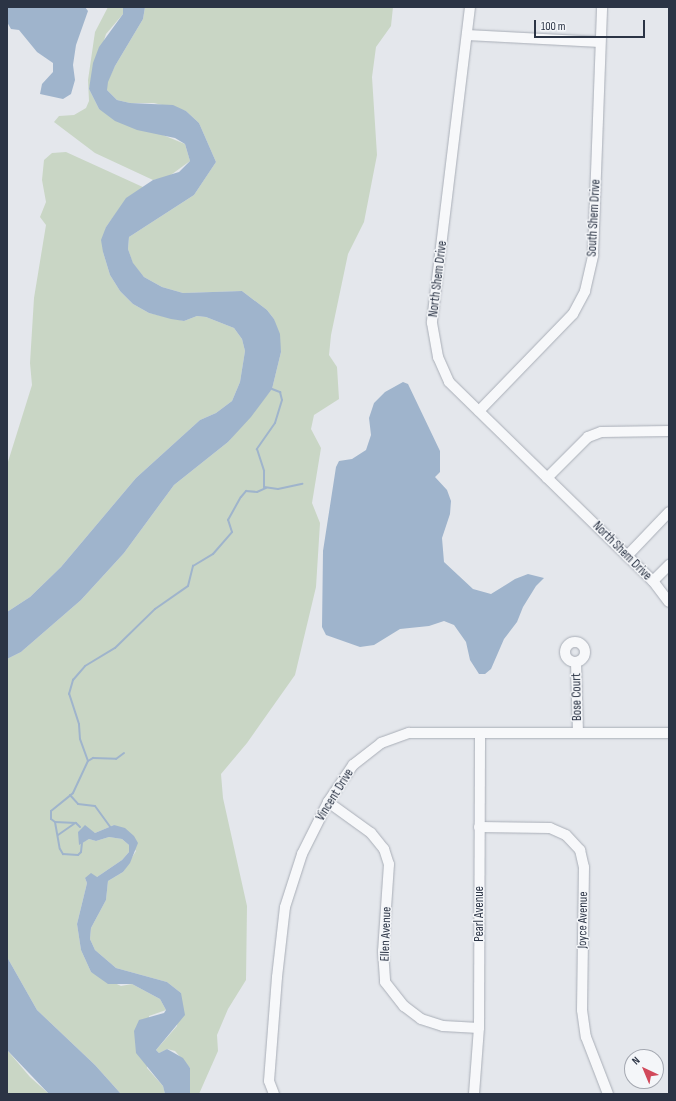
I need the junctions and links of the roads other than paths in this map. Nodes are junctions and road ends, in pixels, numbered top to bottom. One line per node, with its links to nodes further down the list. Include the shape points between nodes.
1 (470, 7): 3 (street, North Shem Drive)
2 (602, 7): 4 (street, South Shem Drive)
3 (467, 35): 4 (street); 5 (street, North Shem Drive, via 432,323 438,356 449,382)
4 (600, 42): 5 (street, South Shem Drive, via 593,255 585,291 573,314)
5 (479, 411): 7 (street, North Shem Drive)
6 (669, 431): 7 (street, via 600,432 588,437)
7 (547, 478): 9 (street, North Shem Drive)
8 (669, 512): 9 (street)
9 (627, 556): 11 (street, North Shem Drive)
10 (669, 565): 11 (street)
11 (653, 581): 12 (street, North Shem Drive)
12 (669, 602)
13 (576, 662): 14 (street, Bose Court)
14 (578, 732): 15 (street, Vincent Drive); 16 (street, Vincent Drive)
15 (669, 733)
16 (480, 734): 17 (street, Vincent Drive, via 410,733 381,743 353,765); 18 (street, Pearl Avenue)
17 (328, 802): 19 (street, Ellen Avenue, via 371,834 384,849 389,864 383,951 385,982 404,1006 421,1019 443,1026); 20 (street, Vincent Drive, via 302,854 285,907 269,1081)
18 (479, 827): 19 (street, Pearl Avenue); 22 (street, Joyce Avenue, via 550,828 566,835 580,850 584,867 582,1010 586,1037)
19 (479, 1028): 21 (street, Pearl Avenue)
20 (274, 1094)
21 (474, 1094)
22 (608, 1094)

